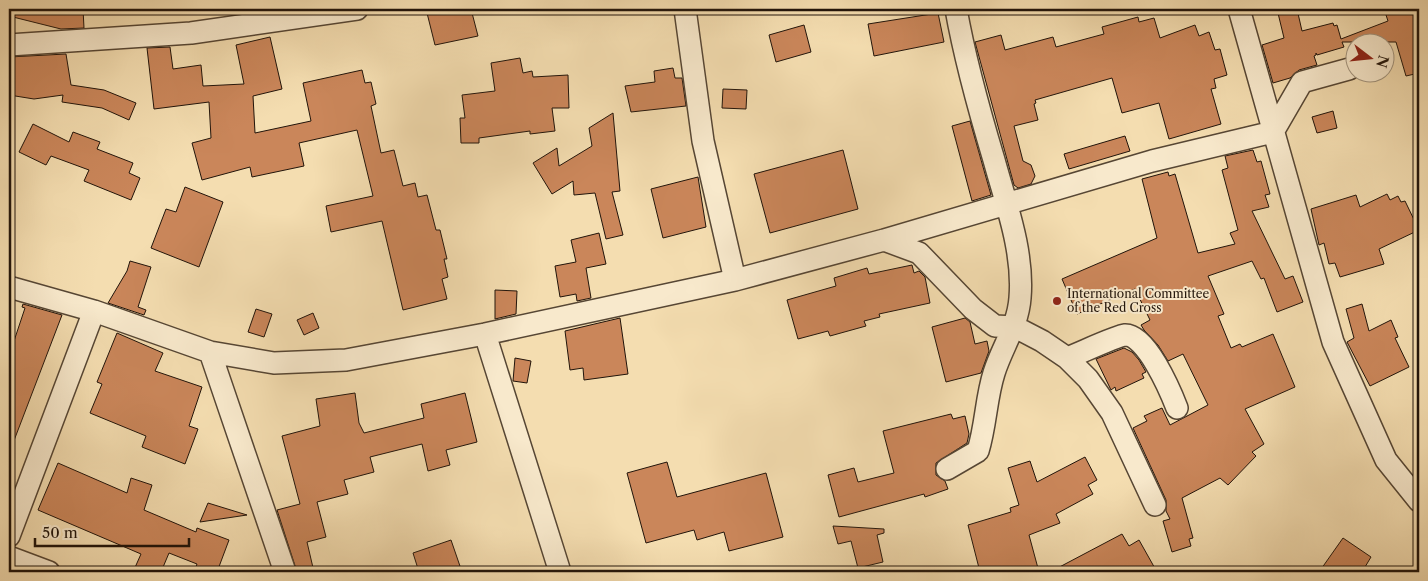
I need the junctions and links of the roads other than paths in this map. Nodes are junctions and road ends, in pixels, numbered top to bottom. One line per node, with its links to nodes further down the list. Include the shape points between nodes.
1 (357, 9): 5 (street, via 191,34)
2 (685, 9): 10 (street, via 703,141)
3 (956, 9): 8 (street, via 978,105)
4 (1238, 9): 7 (street)
5 (9, 46)
6 (1346, 70): 7 (street, via 1302,82)
7 (1273, 132): 8 (street, via 1152,161); 19 (street, via 1334,342 1386,460)
8 (1006, 204): 9 (street); 13 (street, via 1017,249 1020,288)
9 (884, 240): 10 (street); 13 (street, via 920,253 995,326)
10 (735, 280): 14 (street)
11 (9, 287): 12 (street)
12 (94, 311): 15 (street); 21 (street)
13 (1015, 328): 16 (street); 18 (street, via 994,374 978,451)
14 (485, 334): 15 (street, via 346,360 274,363); 25 (street)
15 (210, 352): 24 (street)
16 (1067, 358): 17 (street, via 1125,335 1138,339 1165,378); 20 (street, via 1088,379 1112,413)
17 (1177, 408)
18 (948, 469)
19 (1419, 501)
20 (1155, 505)
21 (9, 536)
22 (9, 557): 23 (street)
23 (49, 572)
24 (285, 572)
25 (560, 572)

